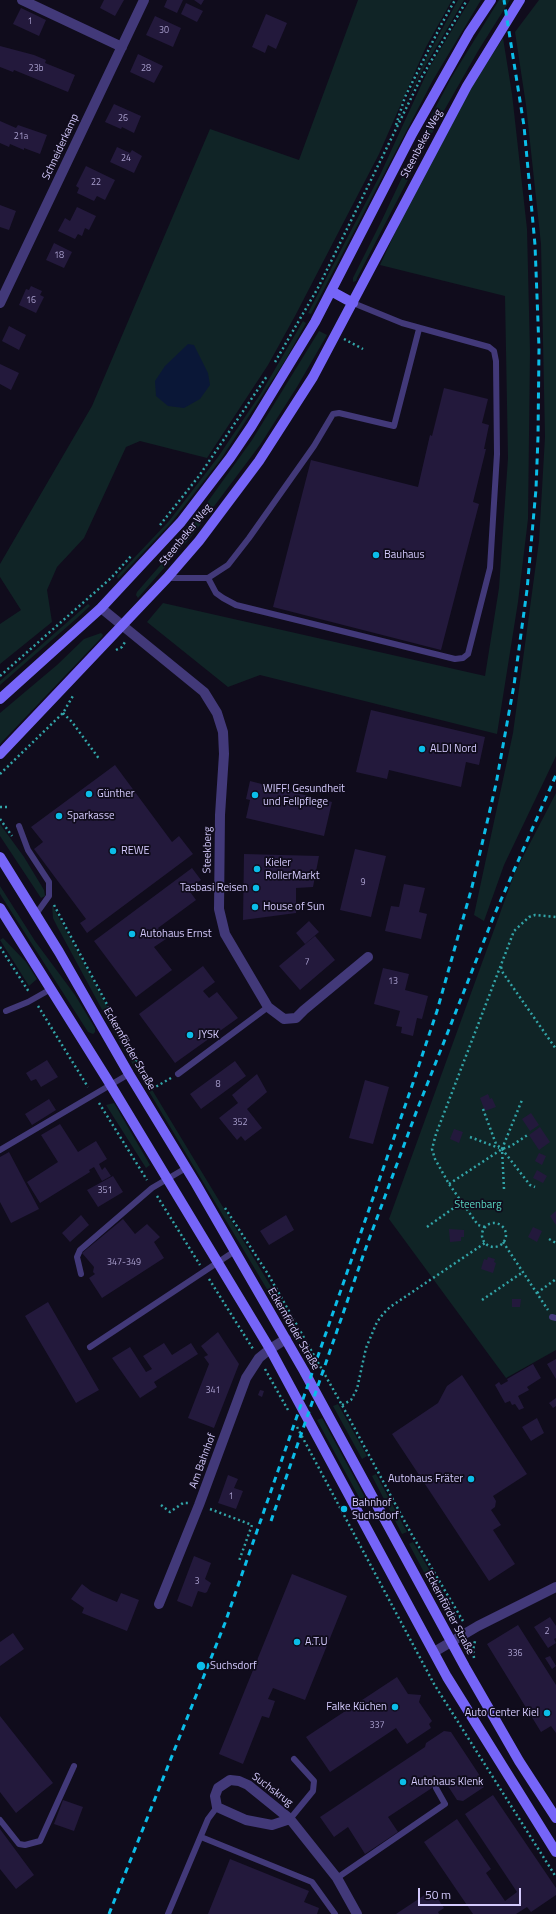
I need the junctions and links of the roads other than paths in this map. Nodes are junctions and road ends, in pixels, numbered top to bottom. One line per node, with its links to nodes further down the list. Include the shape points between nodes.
1 (22, 0): 5 (street)
2 (144, 0): 5 (street, Schneiderkamp)
3 (491, 0): 6 (main road, Steenbeker Weg, via 469,33 412,134)
4 (520, 0): 8 (main road, Steenbeker Weg, via 463,93)
5 (122, 46): 7 (street, Schneiderkamp)
6 (331, 291): 8 (main road); 12 (main road, Steenbeker Weg, via 300,347 230,458 181,522)
7 (0, 303)
8 (353, 303): 9 (lane); 10 (main road, Steenbeker Weg, via 313,376 259,461 199,541)
9 (419, 329): 11 (lane, via 394,426 339,413 333,414 314,446 249,538 228,565); 11 (lane, via 489,347 494,351 496,361 497,454 490,568 468,654 455,659 236,605 216,593)
10 (167, 578): 11 (lane); 13 (main road, Steenbeker Weg)
11 (208, 578)
12 (101, 608): 13 (street, Steekberg); 14 (main road, Steenbeker Weg)
13 (122, 625): 15 (main road, Steenbeker Weg); 22 (street, Steekberg, via 204,692 216,713 223,732 224,754 220,815 219,908 225,934)
14 (0, 699)
15 (0, 754)
16 (19, 826): 19 (lane, via 28,850 49,882 49,896)
17 (0, 857): 19 (main road, Eckernförder Straße)
18 (0, 908): 21 (main road)
19 (36, 914): 24 (main road, Eckernförder Straße)
20 (368, 957): 22 (street, Steekberg, via 296,1018 284,1019)
21 (51, 989): 23 (lane); 26 (main road)
22 (268, 1007): 25 (lane)
23 (6, 1011)
24 (129, 1074): 26 (lane); 28 (main road, Eckernförder Straße)
25 (178, 1074)
26 (110, 1085): 27 (lane); 29 (main road)
27 (0, 1150)
28 (186, 1168): 29 (lane); 30 (main road, Eckernförder Straße)
29 (167, 1179): 31 (main road); 32 (lane, via 152,1188 80,1250 77,1257)
30 (234, 1251): 31 (lane); 33 (main road, Eckernförder Straße)
31 (217, 1262): 34 (lane); 35 (main road)
32 (81, 1274)
33 (286, 1339): 35 (street, Am Bahnhof); 38 (main road, Eckernförder Straße, via 330,1415)
34 (90, 1347)
35 (270, 1349): 37 (street, Am Bahnhof, via 259,1358 246,1378); 39 (main road)
36 (556, 1587): 38 (street)
37 (159, 1604)
38 (451, 1642): 39 (street); 44 (main road, Eckernförder Straße, via 519,1761)
39 (434, 1652): 48 (main road, via 503,1770)
40 (294, 1759): 45 (lane, via 314,1781 313,1791)
41 (74, 1766): 46 (lane, via 40,1841 19,1844)
42 (436, 1788): 49 (lane, via 445,1804)
43 (217, 1807): 45 (street, Suchskrug, via 246,1820 272,1825); 45 (street, Suchskrug, via 215,1796 218,1788 230,1780 248,1785); 47 (lane, via 208,1819)
44 (556, 1818)
45 (290, 1819): 49 (street, Suchskrug)
46 (0, 1820)
47 (201, 1837): 50 (lane); 51 (lane, via 312,1882)
48 (556, 1852)
49 (337, 1878): 52 (street, Suchskrug)
50 (168, 1914)
51 (335, 1914)
52 (357, 1914)

